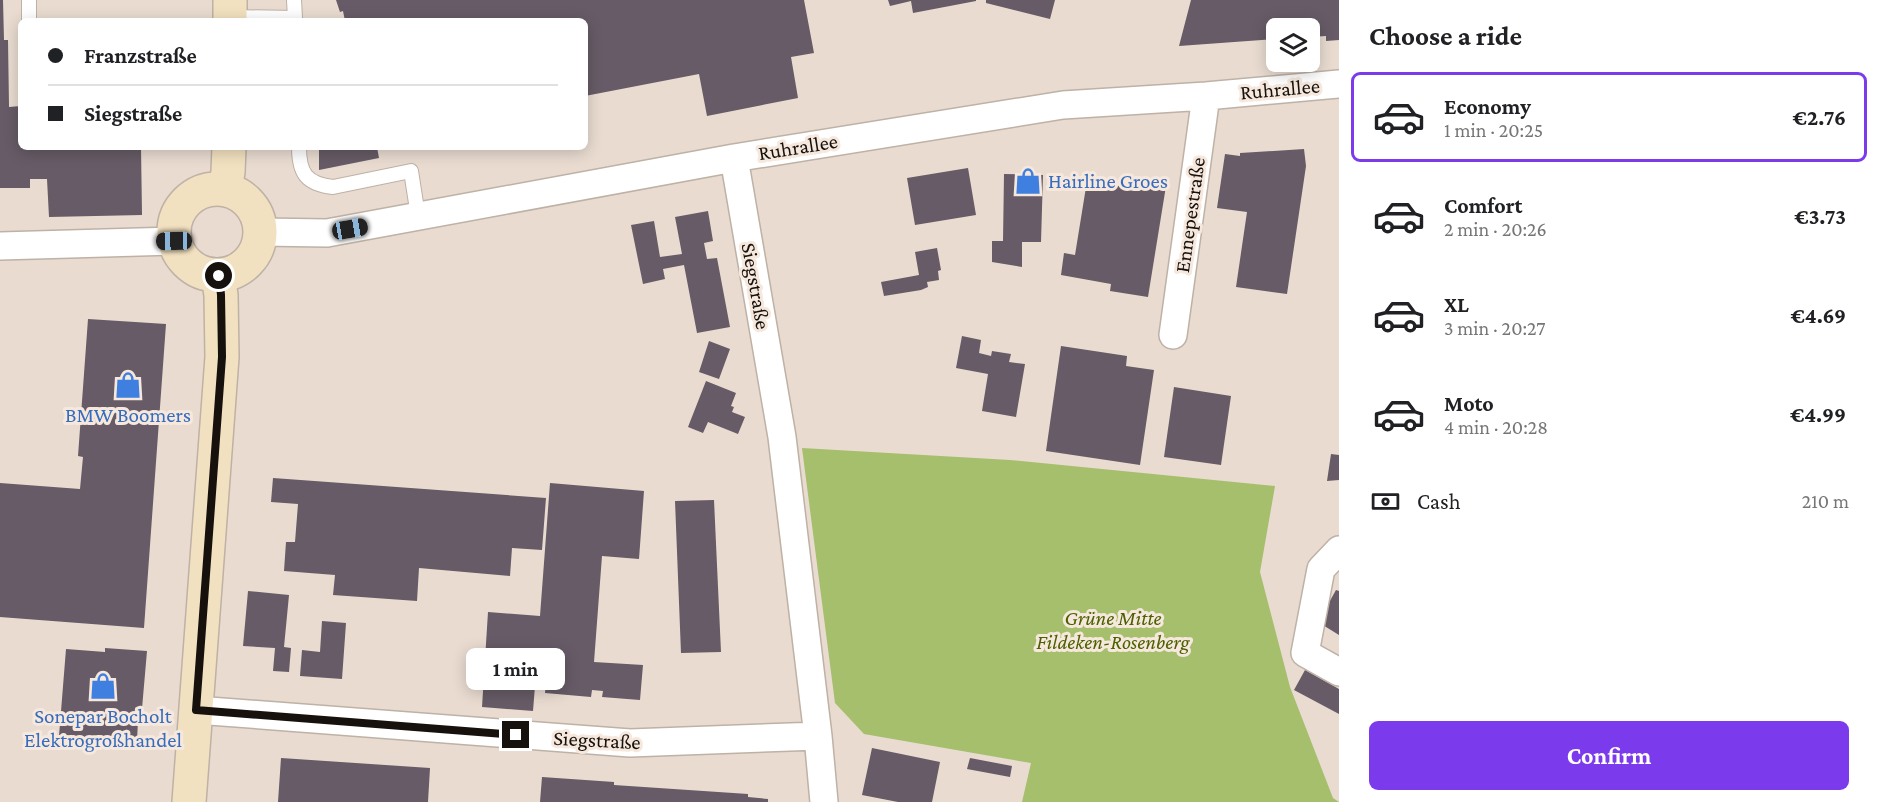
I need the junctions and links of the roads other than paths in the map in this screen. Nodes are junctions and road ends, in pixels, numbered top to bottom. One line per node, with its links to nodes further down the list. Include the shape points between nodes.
1 (29, 0): 4 (lane)
2 (294, 0): 6 (lane)
3 (230, 13): 5 (lane)
4 (29, 18)
5 (276, 18)
6 (295, 18)
7 (1339, 84): 8 (street, Ruhrallee)
8 (1206, 96): 11 (street, Ruhrallee, via 1063,105); 18 (street, Ennepestraße)
9 (229, 150): 12 (street)
10 (298, 150): 13 (lane, via 302,172 320,185 333,187 411,171)
11 (734, 158): 13 (street, Ruhrallee); 22 (street, Siegstraße, via 782,437)
12 (225, 189): 14 (street, via 250,204); 15 (street, via 197,193 186,202 177,213)
13 (418, 216): 14 (street, Ruhrallee, via 327,233)
14 (261, 232): 17 (street, via 259,245 244,267)
15 (174, 241): 16 (street); 17 (street, via 190,267)
16 (0, 246)
17 (219, 276): 21 (street, via 222,357)
18 (1173, 335)
19 (1339, 550): 20 (street, via 1320,569 1305,653)
20 (1339, 672)
21 (196, 710): 22 (street, Siegstraße, via 630,743); 23 (street)
22 (818, 736): 24 (street, Siegstraße)
23 (189, 802)
24 (824, 802)

